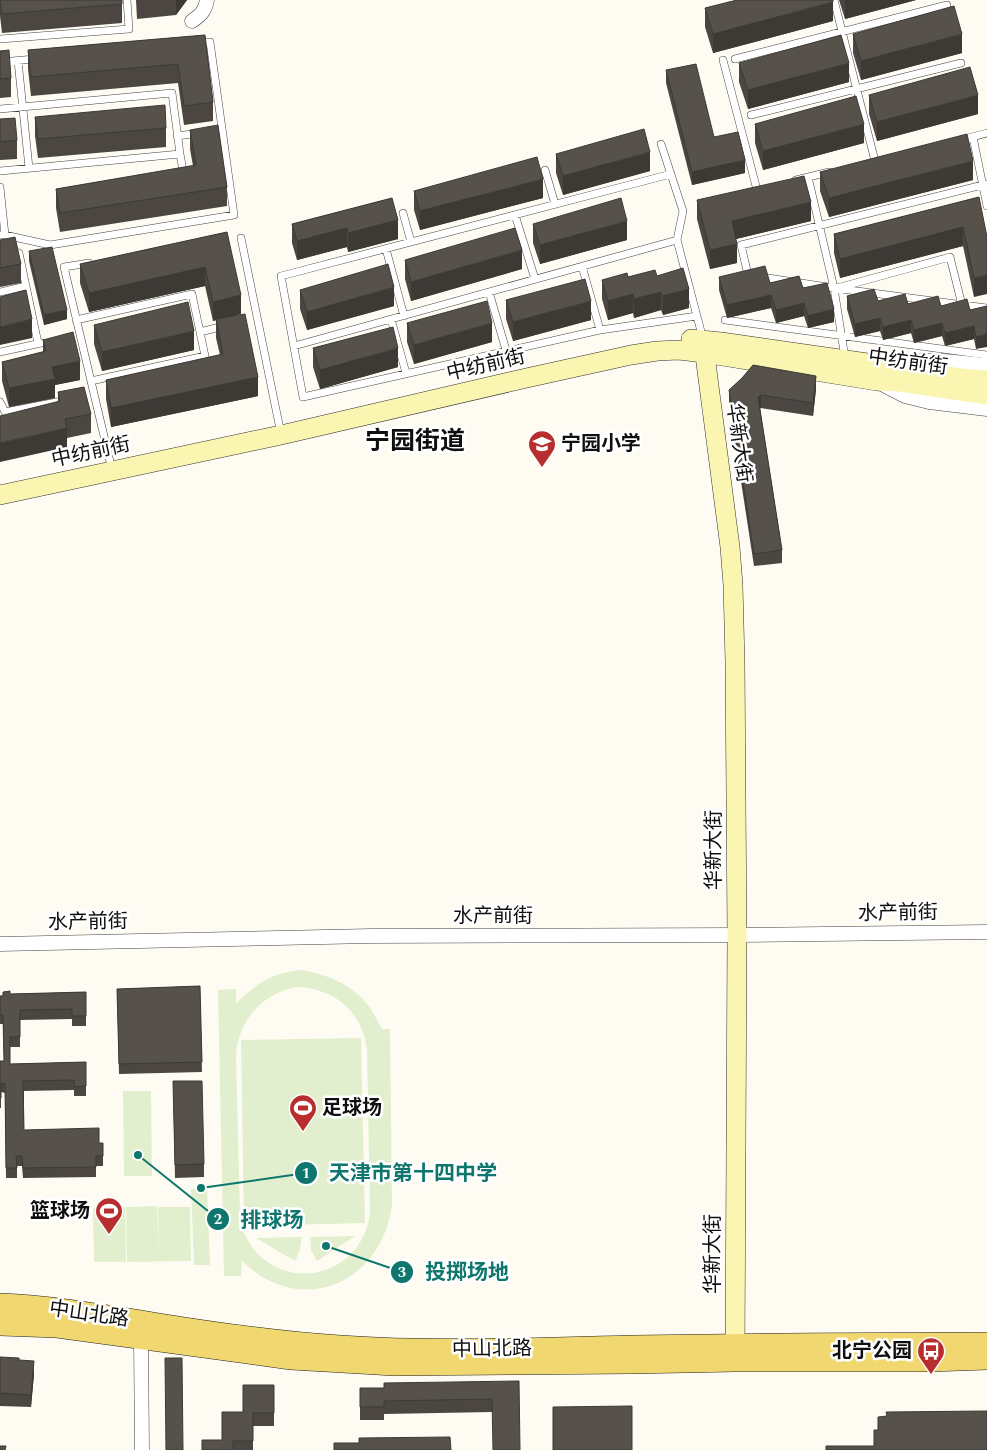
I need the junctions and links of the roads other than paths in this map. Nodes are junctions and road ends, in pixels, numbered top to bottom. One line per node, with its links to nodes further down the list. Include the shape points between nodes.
1 (127, 0): 7 (lane, via 129,29)
2 (207, 0): 5 (street, via 202,15)
3 (834, 0): 6 (lane)
4 (946, 5): 6 (lane)
5 (192, 21)
6 (842, 32): 10 (lane); 15 (lane)
7 (0, 39)
8 (191, 44): 19 (lane, via 210,42)
9 (47, 58): 12 (lane)
10 (735, 59)
11 (723, 60): 42 (lane)
12 (18, 61): 13 (lane); 16 (lane)
13 (0, 62)
14 (961, 63): 15 (lane)
15 (857, 89): 18 (lane); 29 (lane)
16 (23, 107): 17 (lane); 23 (lane, via 172,93); 31 (lane)
17 (0, 109)
18 (751, 115)
19 (222, 130): 21 (lane); 49 (lane, via 234,215 50,245)
20 (204, 132): 23 (lane)
21 (213, 132)
22 (987, 133): 24 (lane)
23 (177, 136): 27 (lane)
24 (973, 136): 25 (lane); 39 (lane)
25 (955, 141)
26 (661, 144): 35 (lane)
27 (180, 154): 31 (lane); 38 (lane)
28 (884, 158): 29 (lane)
29 (875, 161): 30 (lane)
30 (865, 163)
31 (30, 168): 34 (lane)
32 (545, 170): 44 (lane)
33 (837, 170): 36 (lane)
34 (0, 172)
35 (671, 174): 44 (lane); 51 (lane, via 683,211)
36 (808, 177): 37 (lane); 48 (lane)
37 (791, 181)
38 (185, 182)
39 (985, 185): 45 (lane); 48 (lane)
40 (0, 187): 49 (lane)
41 (765, 188): 42 (lane)
42 (756, 190): 43 (lane)
43 (748, 192)
44 (555, 204): 47 (lane)
45 (987, 206)
46 (403, 213): 52 (lane)
47 (514, 215): 52 (lane); 57 (lane)
48 (819, 225): 59 (lane); 59 (lane, via 741,244 742,252 748,275)
49 (2, 235)
50 (242, 238): 66 (lane)
51 (677, 240): 56 (lane); 65 (lane)
52 (411, 242): 54 (lane)
53 (0, 249): 58 (lane, via 20,252)
54 (386, 249): 64 (lane); 79 (lane, via 281,276)
55 (93, 263): 68 (lane, via 64,267)
56 (582, 266): 57 (lane); 72 (lane)
57 (534, 279): 61 (lane)
58 (26, 286): 60 (lane); 78 (lane)
59 (834, 288): 62 (lane); 62 (lane, via 950,257); 75 (lane)
60 (0, 292)
61 (489, 292): 64 (lane); 81 (lane)
62 (962, 305): 63 (lane)
63 (987, 308)
64 (404, 316): 67 (lane)
65 (697, 316): 72 (lane); 80 (lane)
66 (258, 318): 69 (lane); 96 (lane)
67 (391, 319): 79 (lane); 86 (lane)
68 (76, 320): 73 (lane, via 192,294); 74 (lane)
69 (248, 320)
70 (725, 320): 75 (lane)
71 (229, 325): 73 (lane)
72 (600, 330): 81 (lane)
73 (200, 332): 89 (lane, via 205,356)
74 (80, 334): 76 (lane); 89 (lane)
75 (841, 335): 83 (lane); 84 (lane)
76 (71, 336)
77 (46, 341): 78 (lane)
78 (38, 343): 82 (lane)
79 (294, 346): 86 (lane, via 303,397)
80 (704, 346): 84 (street); 87 (street, 中纺前街); 96 (street, 中纺前街, via 631,355); 101 (street, 华新大街, via 733,585)
81 (506, 350): 86 (lane)
82 (0, 352)
83 (987, 355)
84 (846, 360): 87 (street)
85 (987, 364): 87 (street, via 910,360)
86 (406, 373)
87 (879, 373): 88 (street, via 903,370); 91 (street, 中纺前街, via 900,382); 95 (street, via 905,396)
88 (987, 380)
89 (91, 381): 90 (lane)
90 (94, 395): 92 (lane); 97 (lane)
91 (987, 395)
92 (85, 396)
93 (76, 398): 94 (lane, via 5,412)
94 (0, 402)
95 (987, 409)
96 (280, 429): 97 (street, 中纺前街)
97 (110, 465): 98 (street); 99 (street, 中纺前街)
98 (0, 484)
99 (0, 495)
100 (987, 932): 101 (street, 水产前街)
101 (737, 935): 102 (street, 水产前街, via 371,936); 107 (street, 华新大街)
102 (0, 944)
103 (0, 1304): 107 (main road, 中山北路, via 65,1309 256,1338 340,1346)
104 (0, 1325): 105 (main road, 中山北路, via 57,1327)
105 (141, 1338): 107 (main road, 中山北路, via 291,1359 394,1365 622,1364); 109 (street)
106 (987, 1343): 107 (main road, 中山北路)
107 (735, 1353): 108 (main road, 中山北路, via 931,1361)
108 (987, 1359)
109 (142, 1450)

